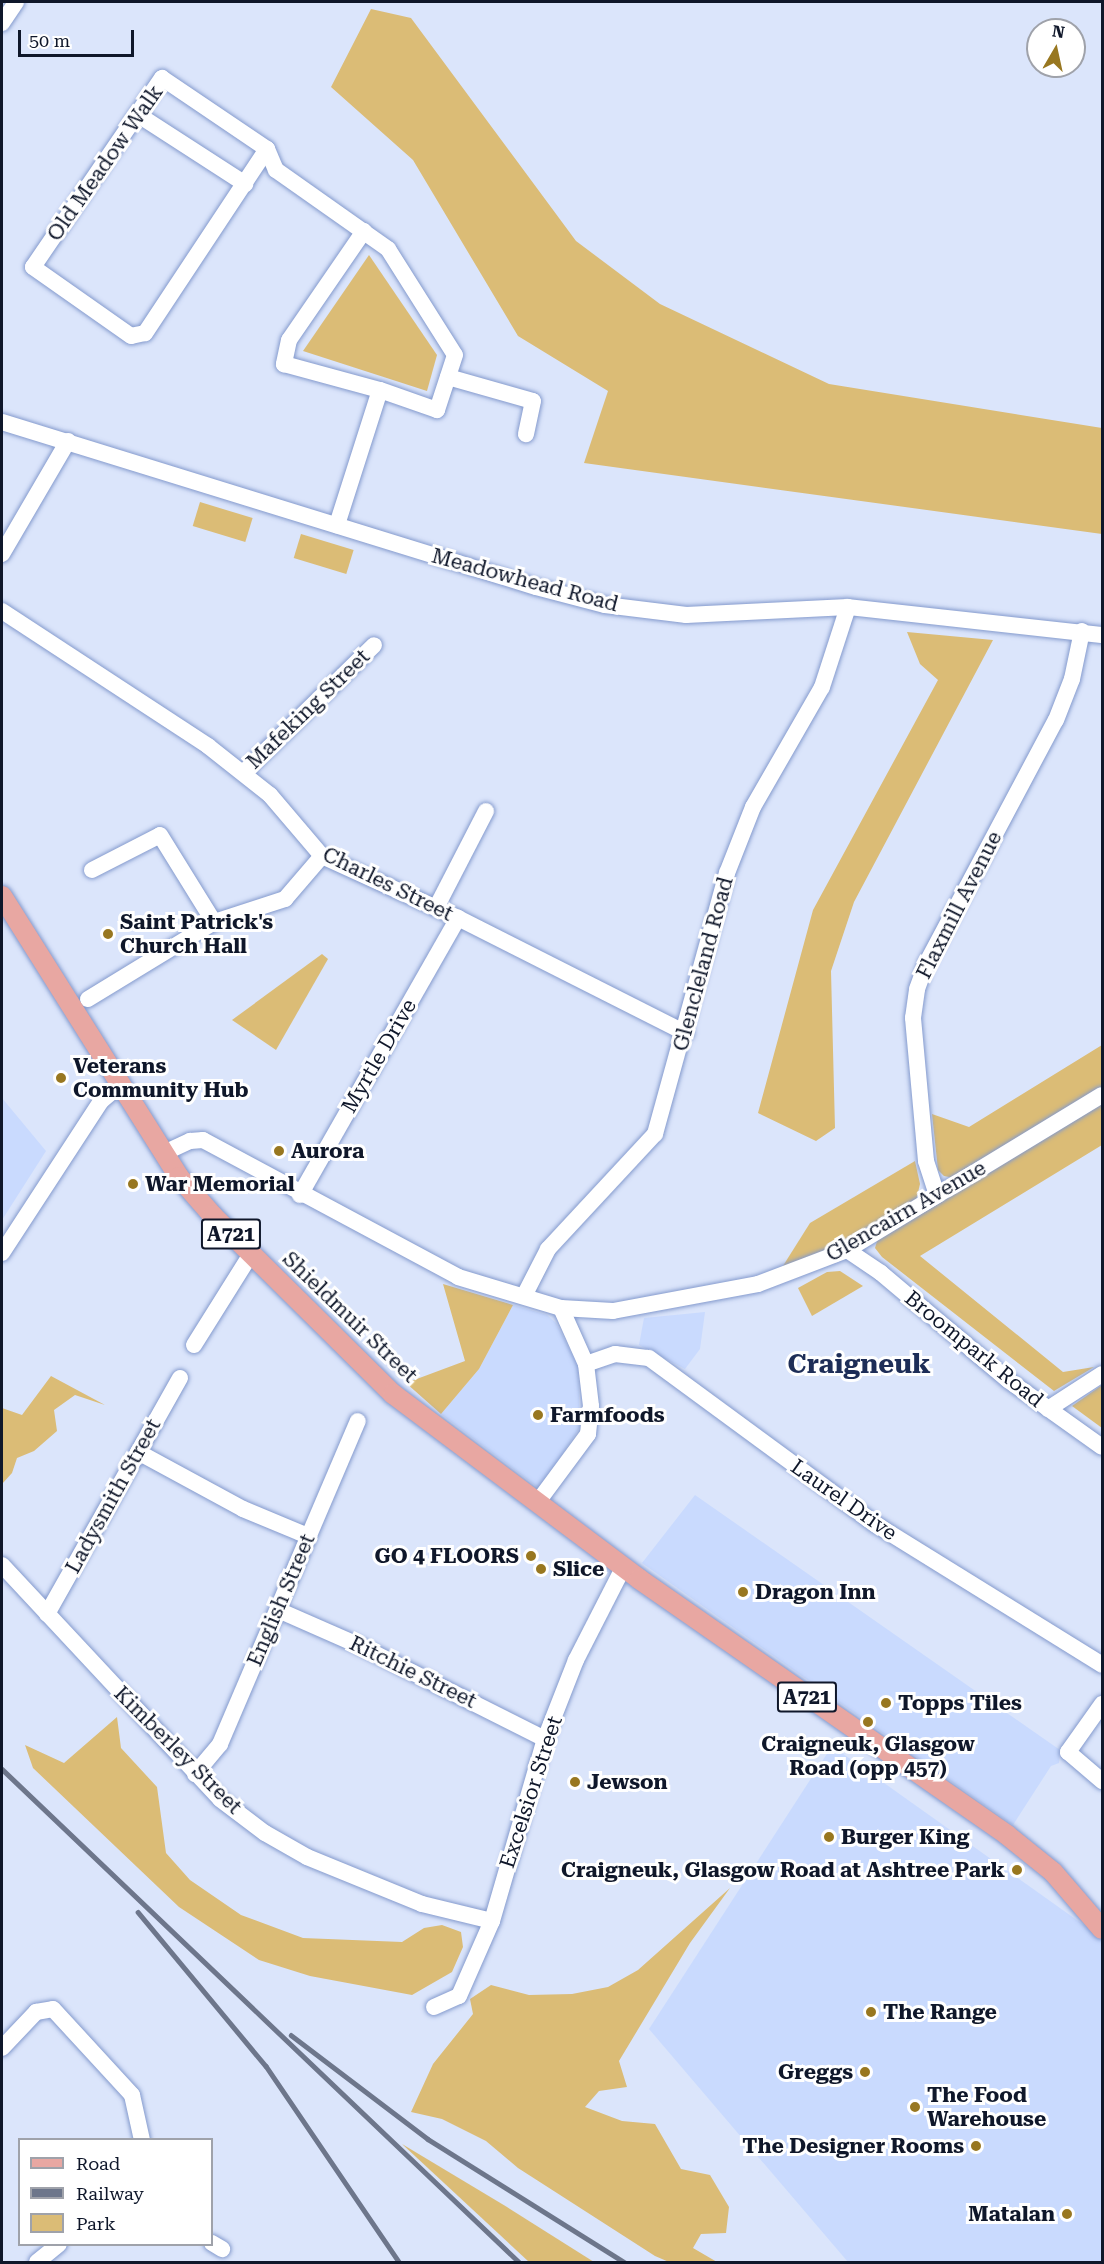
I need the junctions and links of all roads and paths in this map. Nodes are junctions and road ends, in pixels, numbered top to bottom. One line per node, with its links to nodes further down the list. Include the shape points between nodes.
1 (16, 2): 2 (street)
2 (2, 23)
3 (137, 114): 4 (street, Old Meadow Walk, via 162,78); 5 (street); 5 (street, Old Meadow Walk, via 33,267 131,336 145,333)
4 (267, 149): 5 (street, Old Meadow Walk); 6 (street, via 276,170)
5 (245, 184)
6 (364, 231): 7 (street, via 388,249 455,355); 8 (street, via 289,340 284,364)
7 (448, 377): 8 (street, via 437,410); 10 (street, via 533,401)
8 (380, 390): 12 (street)
9 (2, 422): 11 (street, Meadowhead Road)
10 (526, 434)
11 (68, 441): 12 (street, Meadowhead Road); 13 (street)
12 (337, 525): 14 (street, Meadowhead Road, via 605,605 686,615)
13 (2, 554)
14 (848, 607): 16 (street, Meadowhead Road); 28 (street, Glencleland Road, via 822,687 753,807 732,862)
15 (2, 611): 19 (street, Charles Street, via 103,675)
16 (1082, 631): 17 (street, Meadowhead Road); 33 (street, Flaxmill Avenue, via 1072,679 1056,720 926,964 917,989 914,1018 926,1161)
17 (1102, 635)
18 (374, 645): 19 (street, Mafeking Street)
19 (243, 773): 21 (street, Charles Street, via 270,795)
20 (486, 812): 24 (street)
21 (322, 856): 24 (street, Charles Street); 26 (street, via 285,899)
22 (92, 870): 26 (street, via 160,835)
23 (2, 896): 29 (main road, Shieldmuir Street / A721)
24 (436, 908): 25 (street, Charles Street)
25 (458, 918): 28 (street, Charles Street); 32 (street, Myrtle Drive)
26 (214, 922): 27 (street)
27 (88, 999)
28 (686, 1032): 37 (street, Glencleland Road, via 655,1134 548,1249)
29 (120, 1085): 31 (main road, Shieldmuir Street / A721); 35 (street, via 101,1101)
30 (1102, 1095): 33 (street, Glencairn Avenue)
31 (164, 1153): 32 (street, Glencairn Avenue, via 189,1141 203,1140); 36 (main road, Shieldmuir Street / A721, via 179,1177)
32 (300, 1195): 37 (street, Glencairn Avenue, via 458,1277)
33 (937, 1195): 34 (street, Glencairn Avenue)
34 (847, 1250): 38 (street, Glencairn Avenue, via 758,1284 613,1311); 43 (street, Broompark Road)
35 (2, 1253)
36 (251, 1254): 39 (street); 47 (main road, Shieldmuir Street / A721, via 393,1394)
37 (524, 1296): 38 (street, Glencairn Avenue)
38 (561, 1308): 40 (street)
39 (194, 1345)
40 (586, 1364): 47 (street, via 591,1406 588,1434); 53 (street, Laurel Drive, via 615,1354 649,1358 875,1524)
41 (1102, 1374): 43 (street)
42 (180, 1378): 46 (street, Ladysmith Street)
43 (1048, 1409): 45 (street, Broompark Road)
44 (358, 1421): 48 (street, English Street)
45 (1102, 1447)
46 (138, 1452): 48 (street, via 243,1509); 52 (street, Ladysmith Street)
47 (537, 1503): 50 (main road, A721)
48 (308, 1536): 51 (street, English Street)
49 (2, 1565): 52 (street, Kimberley Street)
50 (623, 1568): 55 (street, Excelsior Street, via 576,1660); 58 (main road, A721, via 1007,1835 1053,1872)
51 (278, 1610): 55 (street, Ritchie Street); 56 (street, English Street, via 220,1744)
52 (47, 1614): 56 (street, Kimberley Street)
53 (1102, 1665)
54 (1102, 1704): 57 (street, via 1068,1752)
55 (545, 1738): 60 (street, Excelsior Street)
56 (195, 1774): 60 (street, Kimberley Street, via 220,1799 307,1857 422,1904)
57 (1102, 1781)
58 (1073, 1895): 59 (main road, A721); 61 (main road, A721)
59 (1102, 1913)
60 (492, 1921): 62 (street, Excelsior Street, via 459,1996)
61 (1102, 1929)
62 (434, 2007)
63 (2, 2048): 64 (street, via 36,2012 53,2009 132,2095)
64 (142, 2138)
65 (57, 2246): 66 (street)
66 (37, 2262)

